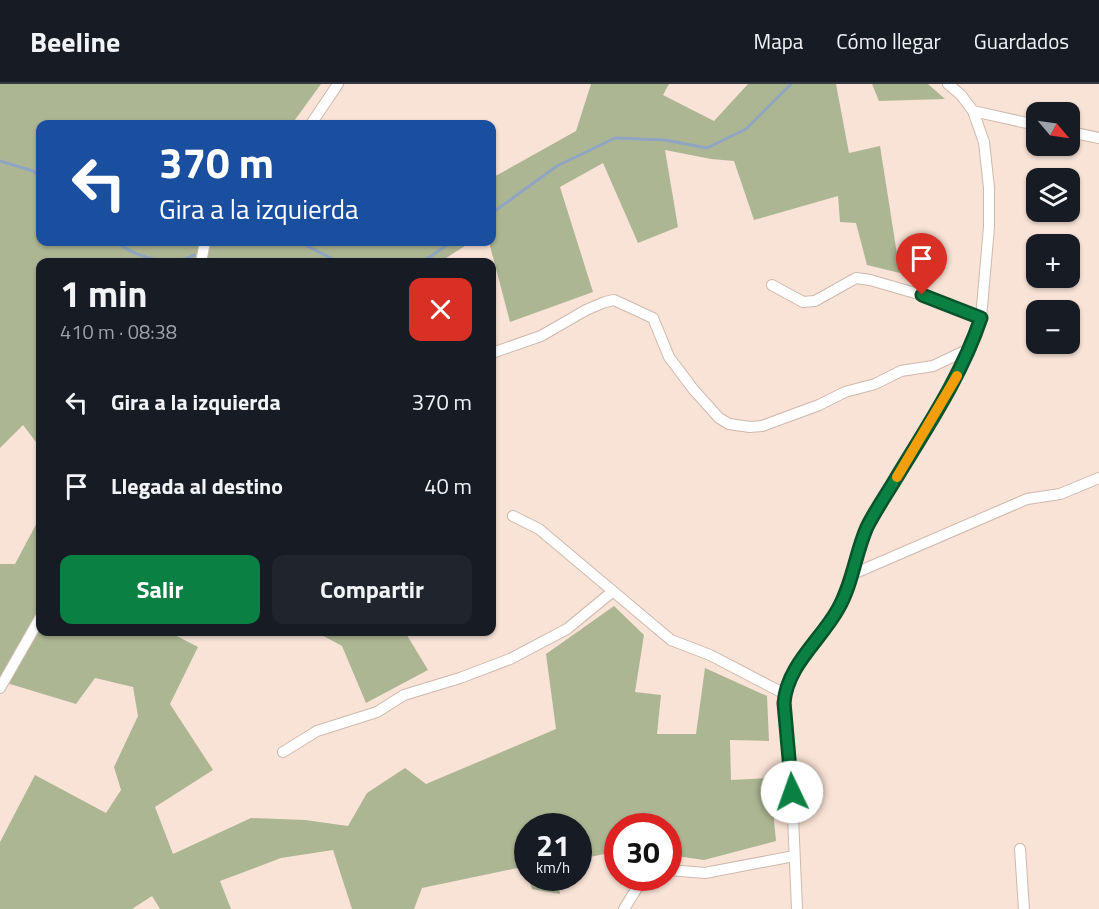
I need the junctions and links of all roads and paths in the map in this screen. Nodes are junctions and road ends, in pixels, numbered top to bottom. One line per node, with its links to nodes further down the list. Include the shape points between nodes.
1 (338, 84): 4 (street)
2 (948, 84): 3 (street)
3 (973, 111): 5 (street); 9 (street, via 984,142 989,188)
4 (314, 120)
5 (1026, 123)
6 (1080, 134): 7 (street)
7 (1099, 138)
8 (772, 285): 9 (street, via 803,302 815,301 856,278 870,280)
9 (981, 318): 10 (street)
10 (971, 348): 11 (street, via 933,366 901,371 819,405 750,427 719,418 669,357 653,318 614,300 586,310 541,336); 14 (street, via 952,387 867,527)
11 (496, 352)
12 (1099, 478): 14 (street, via 1059,494 1027,499)
13 (513, 516): 15 (street, via 539,529)
14 (853, 574): 18 (street, via 836,612 804,655)
15 (612, 592): 18 (street, via 672,640); 19 (street, via 567,629 510,659 404,695 376,712 317,732)
16 (36, 625): 17 (street)
17 (0, 688)
18 (785, 694): 21 (street)
19 (283, 752)
20 (1020, 849): 26 (street)
21 (794, 856): 22 (street, via 705,873); 25 (street)
22 (682, 871)
23 (635, 891): 24 (street)
24 (624, 909)
25 (797, 909)
26 (1024, 909)

